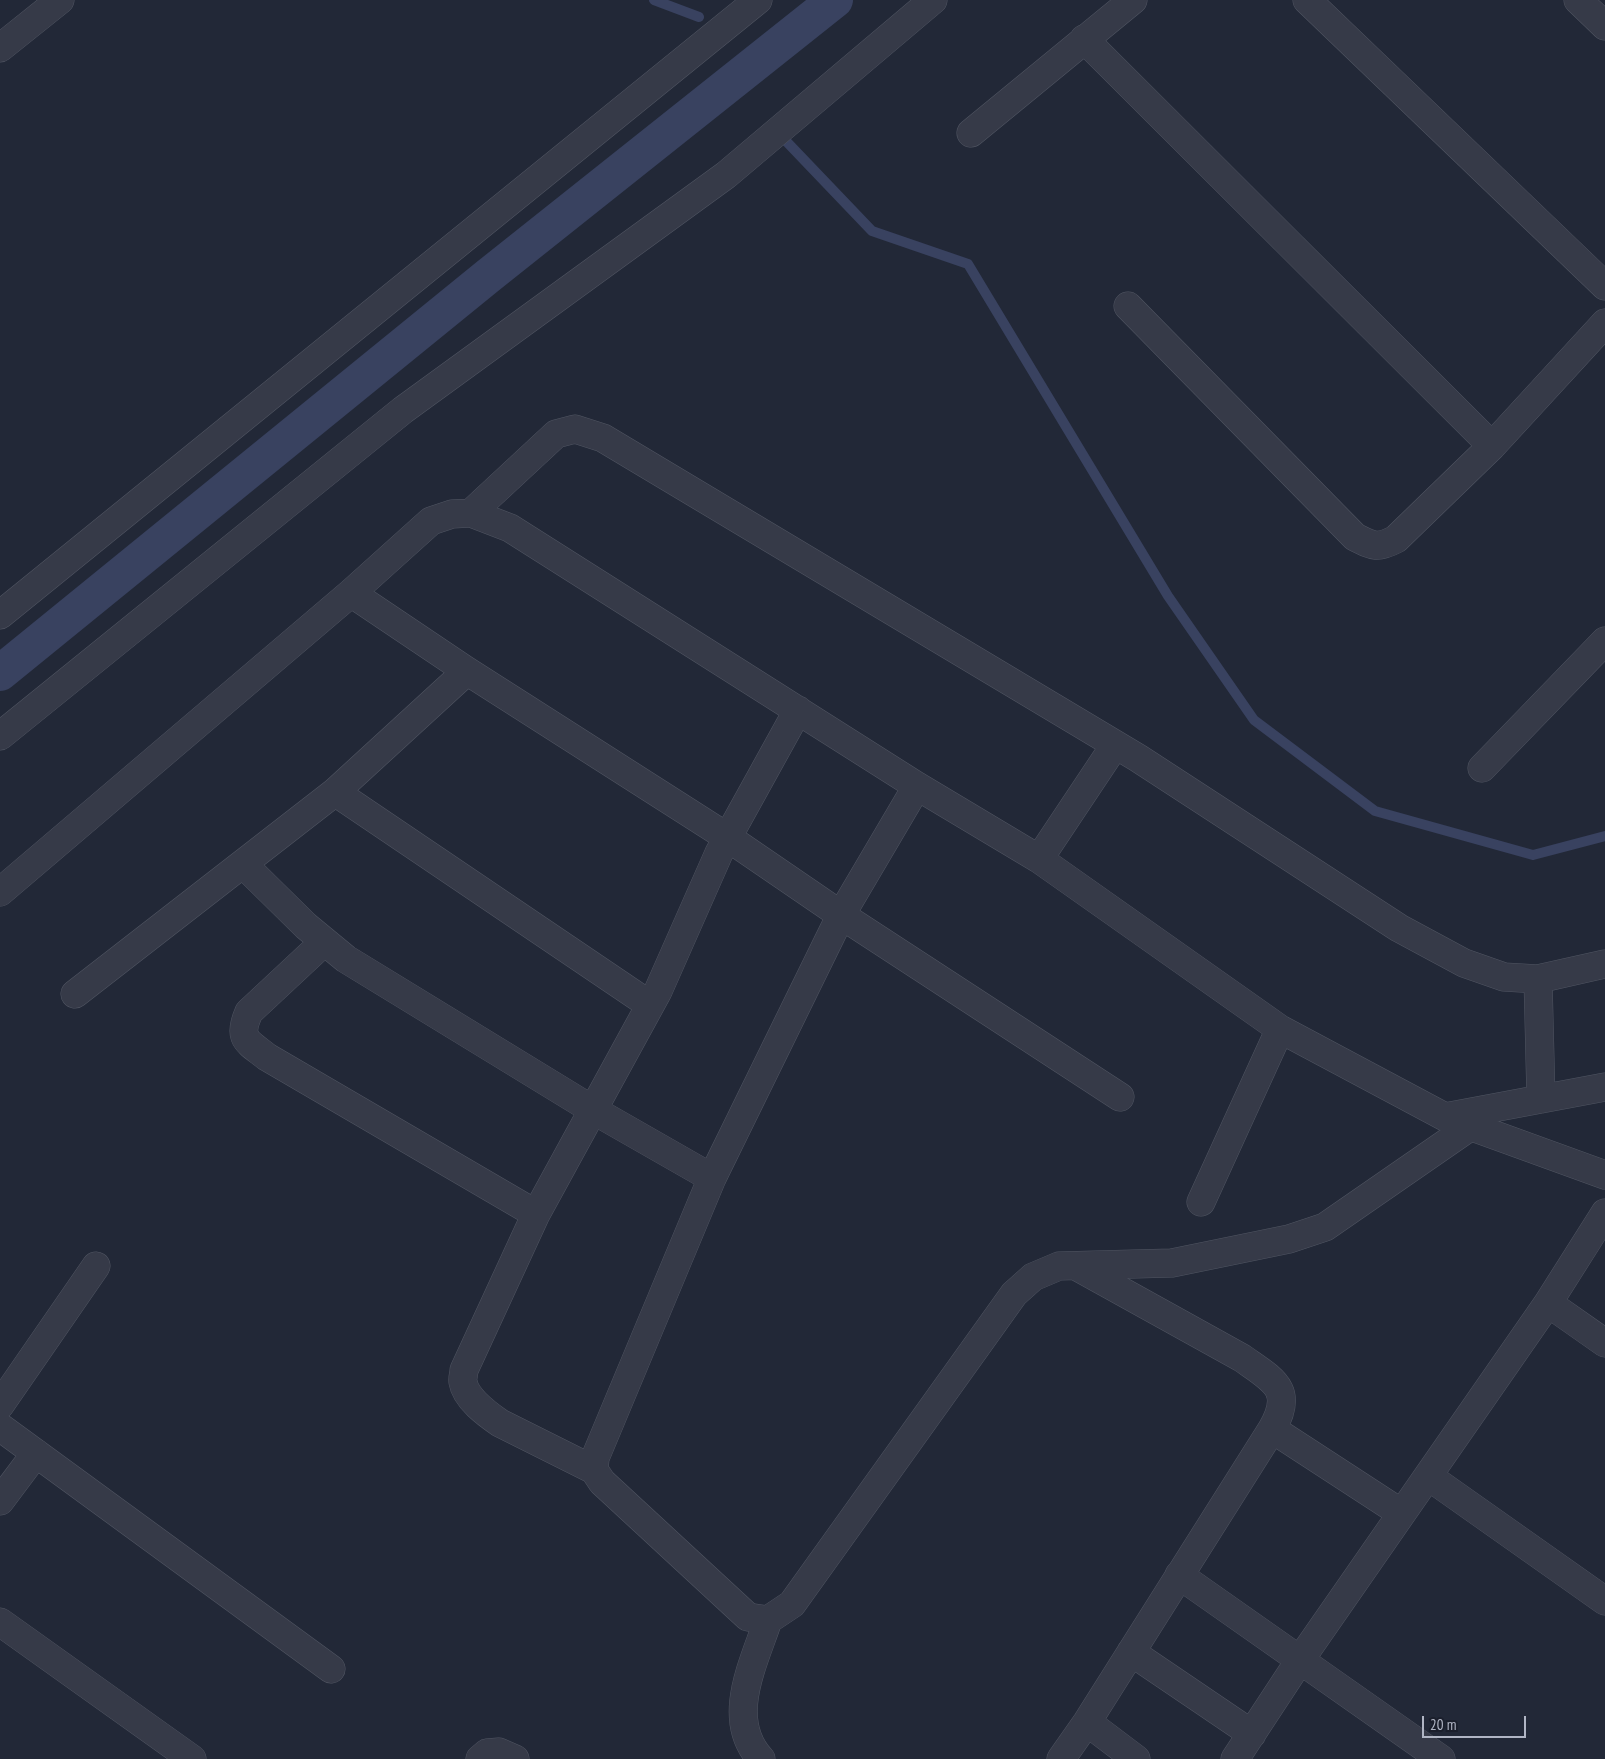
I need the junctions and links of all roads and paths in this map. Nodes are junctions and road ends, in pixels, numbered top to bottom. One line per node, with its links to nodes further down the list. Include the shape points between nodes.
1 (60, 0): 9 (street)
2 (758, 0): 17 (street)
3 (933, 0): 21 (street, via 726,175 403,410)
4 (1133, 0): 8 (street)
5 (1308, 0): 11 (street)
6 (1578, 0): 7 (street)
7 (1605, 26)
8 (1084, 40): 10 (street); 14 (street)
9 (0, 48)
10 (971, 133)
11 (1605, 286)
12 (1128, 306): 14 (street, via 1355,537 1371,545 1383,546 1396,539)
13 (1605, 323): 14 (street)
14 (1492, 446)
15 (471, 513): 16 (street, via 452,514 431,521); 20 (street, via 510,528); 22 (street, via 556,434 575,429 603,438)
16 (351, 593): 19 (street); 29 (street)
17 (0, 615)
18 (1605, 641): 23 (street)
19 (467, 671): 25 (street); 26 (street)
20 (798, 710): 24 (street); 26 (street)
21 (0, 736)
22 (1116, 745): 27 (street); 33 (street, via 1415,937 1464,963 1504,977)
23 (1482, 768)
24 (917, 786): 27 (street); 30 (street)
25 (335, 792): 28 (street); 35 (street)
26 (727, 837): 30 (street); 35 (street)
27 (1039, 859): 36 (street)
28 (243, 864): 31 (street); 34 (street)
29 (0, 892)
30 (842, 915): 38 (street); 44 (street)
31 (324, 942): 40 (street, via 346,959); 47 (street, via 249,1012 242,1027 246,1040 267,1057)
32 (1605, 964): 33 (street)
33 (1538, 978): 39 (street)
34 (75, 994)
35 (650, 1006): 40 (street)
36 (1280, 1030): 41 (street); 45 (street)
37 (1605, 1087): 39 (street)
38 (1120, 1097)
39 (1541, 1098): 41 (street)
40 (593, 1110): 44 (street); 47 (street)
41 (1444, 1117): 42 (street)
42 (1471, 1126): 43 (street); 49 (street, via 1325,1227 1290,1239 1172,1263)
43 (1605, 1175)
44 (712, 1178): 56 (street, via 599,1444)
45 (1201, 1202)
46 (1605, 1213): 50 (street)
47 (536, 1214): 56 (street, via 469,1356 463,1382 470,1396 488,1415)
48 (96, 1266): 52 (street)
49 (1076, 1266): 54 (street, via 1265,1374 1279,1388 1283,1399); 62 (street, via 1059,1266 1033,1277 1014,1294 792,1604)
50 (1548, 1303): 51 (street); 57 (street)
51 (1605, 1343)
52 (0, 1405)
53 (0, 1427): 55 (street)
54 (1272, 1429): 59 (street); 60 (street)
55 (36, 1453): 58 (street); 66 (street)
56 (594, 1470): 62 (street, via 602,1482 748,1617)
57 (1428, 1476): 59 (street); 61 (street)
58 (0, 1501)
59 (1401, 1513): 65 (street)
60 (1179, 1575): 64 (street); 65 (street)
61 (1605, 1601)
62 (768, 1620): 72 (street, via 742,1699 743,1723 755,1753)
63 (0, 1622): 69 (street)
64 (1131, 1652): 67 (street); 68 (street)
65 (1300, 1660): 68 (street); 76 (street)
66 (331, 1668)
67 (1087, 1722): 73 (street); 74 (street)
68 (1252, 1734): 75 (street)
69 (192, 1759)
70 (480, 1759): 71 (street, via 487,1752 499,1752)
71 (515, 1759)
72 (761, 1759)
73 (1061, 1759)
74 (1136, 1759)
75 (1235, 1759)
76 (1441, 1759)

